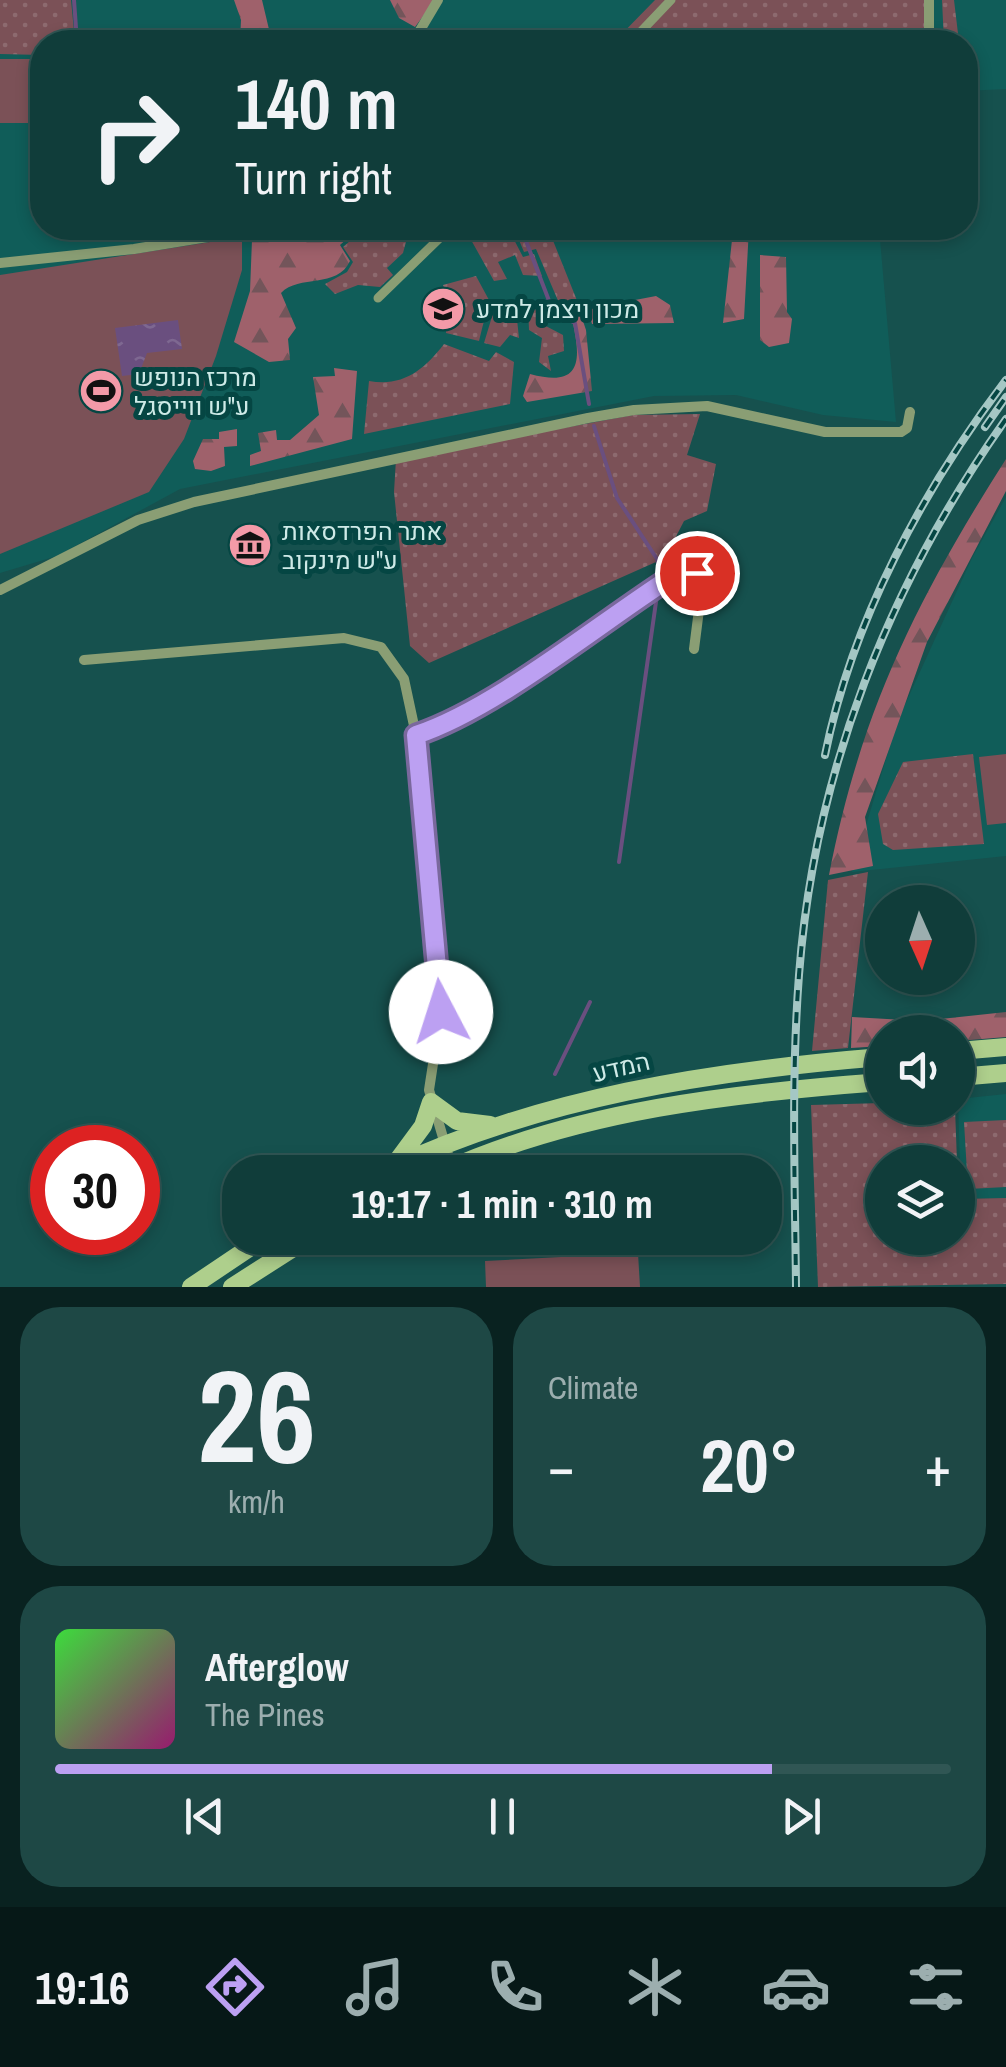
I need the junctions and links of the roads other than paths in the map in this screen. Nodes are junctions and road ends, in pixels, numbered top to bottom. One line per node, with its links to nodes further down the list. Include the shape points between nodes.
1 (438, 0): 4 (street)
2 (671, 0): 5 (street)
3 (930, 0): 6 (street)
4 (420, 30)
5 (642, 30)
6 (929, 30)
7 (189, 240): 9 (street)
8 (438, 240): 10 (street)
9 (0, 264)
10 (378, 298)
11 (910, 412): 12 (street, via 900,432 825,432 707,406 570,422 194,502 138,520)
12 (0, 590)
13 (694, 649): 15 (street, via 697,573 670,578 488,700)
14 (84, 660): 15 (street, via 344,638 381,648 404,678)
15 (416, 735): 22 (street, via 441,1012)
16 (1006, 1047): 17 (main road)
17 (975, 1050)
18 (865, 1059): 23 (main road, המדע, via 670,1082)
19 (1006, 1073): 20 (main road)
20 (975, 1076)
21 (865, 1084): 28 (main road, המדע, via 624,1115)
22 (431, 1102): 23 (main road, via 466,1123); 24 (street); 25 (main road, via 423,1126)
23 (520, 1120): 24 (main road, המדע)
24 (442, 1146): 26 (main road, המדע); 27 (street)
25 (399, 1155)
26 (421, 1155)
27 (444, 1155)
28 (490, 1155)
29 (239, 1255): 31 (main road)
30 (282, 1255): 32 (main road)
31 (192, 1287)
32 (232, 1287)

